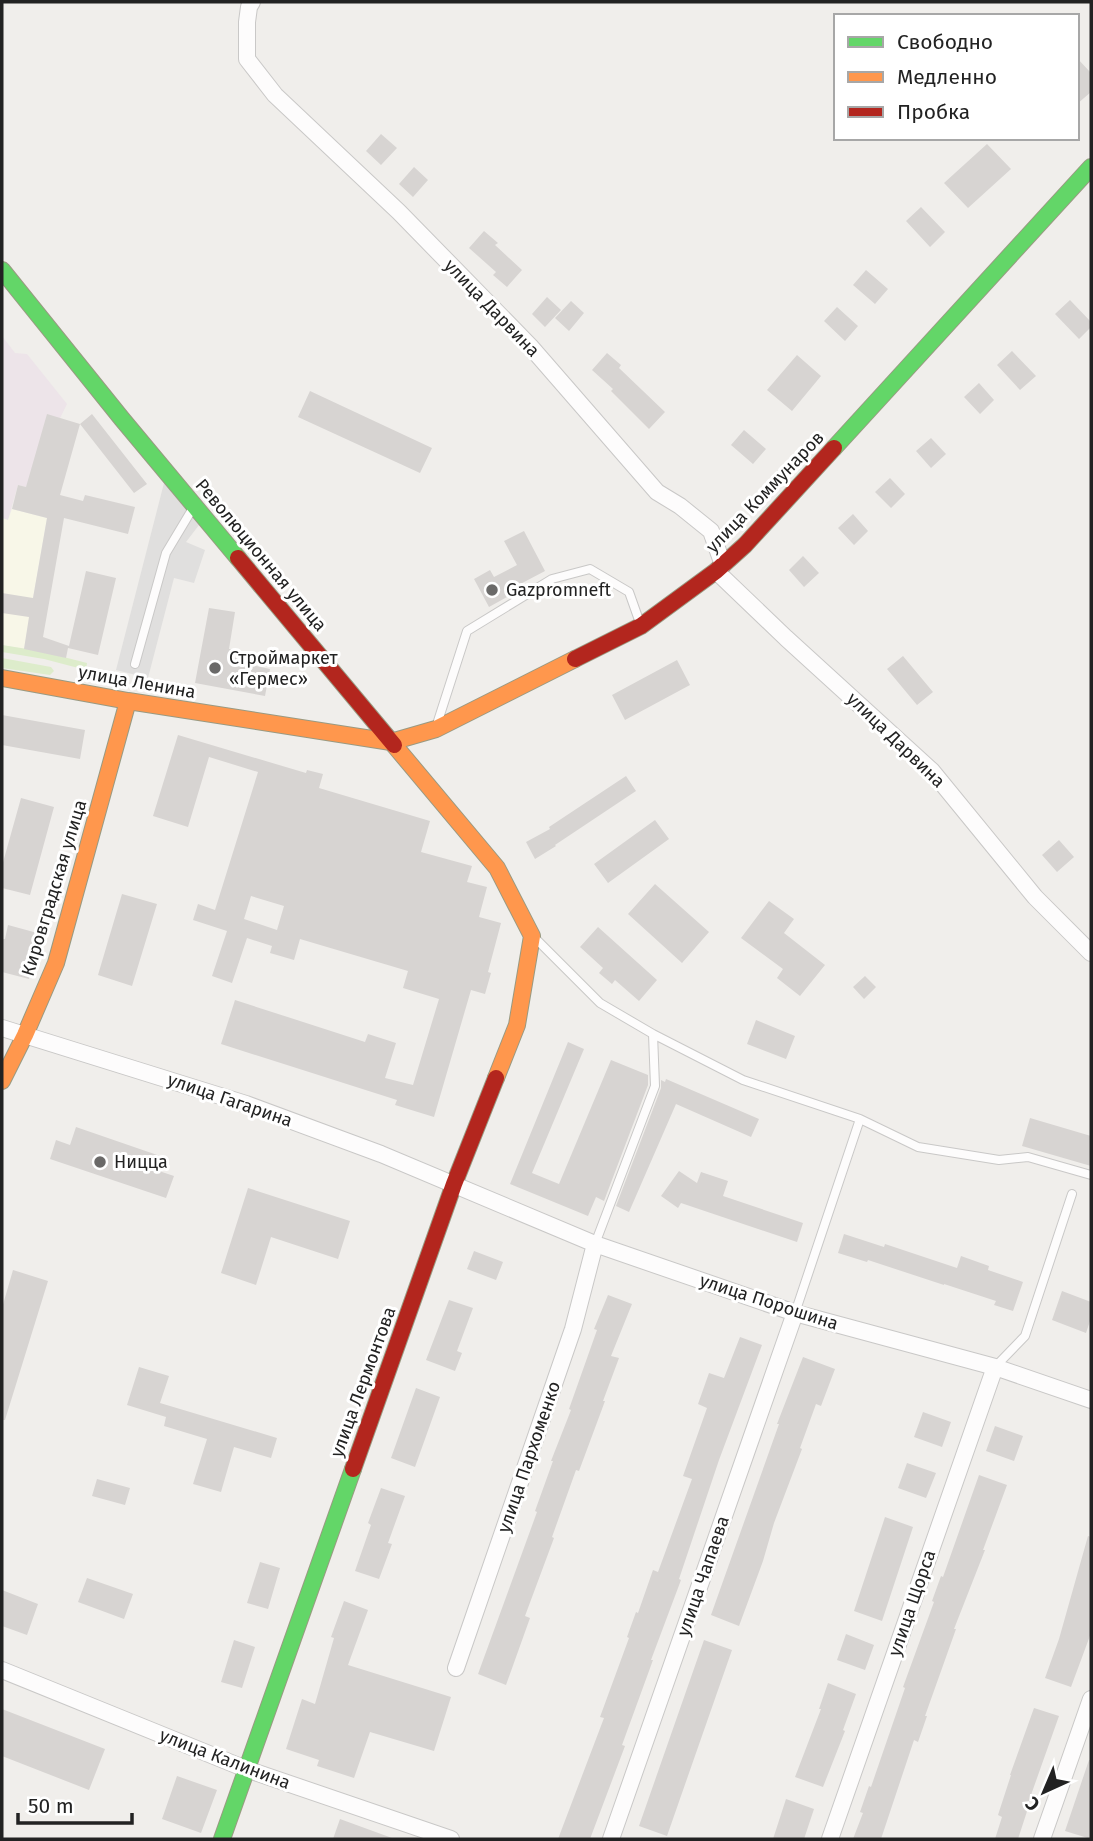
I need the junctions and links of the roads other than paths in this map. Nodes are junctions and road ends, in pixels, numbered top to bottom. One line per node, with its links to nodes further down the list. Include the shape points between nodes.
1 (252, 2): 5 (street, улица Дарвина, via 247,59 275,95 399,212 530,346 657,492 711,531)
2 (1091, 167): 5 (street, улица Коммунаров)
3 (2, 270): 4 (street, Революционная улица)
4 (195, 506): 7 (lane, via 166,553); 11 (street, Революционная улица)
5 (720, 568): 6 (street, улица Коммунаров); 13 (street, улица Дарвина, via 786,638 932,771 1035,897)
6 (641, 626): 10 (street, улица Коммунаров); 10 (lane, via 629,592 590,569 552,579 467,631)
7 (135, 664)
8 (2, 678): 9 (street, улица Ленина)
9 (128, 701): 11 (street, улица Ленина); 16 (street, Кировградская улица, via 56,963)
10 (436, 729): 11 (street, улица Коммунаров)
11 (391, 742): 12 (street, Революционная улица, via 497,868)
12 (533, 936): 15 (lane, via 600,1003); 20 (street, улица Лермонтова, via 517,1025)
13 (1091, 953)
14 (2, 1028): 16 (street, улица Гагарина)
15 (653, 1034): 18 (lane, via 743,1080); 22 (lane, via 655,1086)
16 (25, 1035): 17 (street, Кировградская улица); 20 (street, улица Гагарина, via 246,1104)
17 (2, 1081)
18 (860, 1119): 19 (lane, via 918,1147 999,1160 1028,1157); 23 (lane)
19 (1091, 1175)
20 (454, 1184): 22 (street, улица Порошина); 29 (street, улица Лермонтова)
21 (1072, 1194): 24 (lane, via 1025,1336)
22 (594, 1244): 23 (street, улица Порошина); 26 (street, улица Пархоменко, via 573,1329)
23 (795, 1313): 24 (street, улица Порошина); 32 (street, улица Чапаева)
24 (995, 1367): 25 (street, улица Порошина); 33 (street, улица Щорса)
25 (1091, 1400)
26 (456, 1668)
27 (2, 1670): 29 (street, улица Калинина)
28 (1091, 1699): 34 (street)
29 (246, 1769): 30 (street, улица Лермонтова); 31 (street, улица Калинина)
30 (222, 1839)
31 (451, 1839)
32 (611, 1839)
33 (830, 1839)
34 (1042, 1839)

